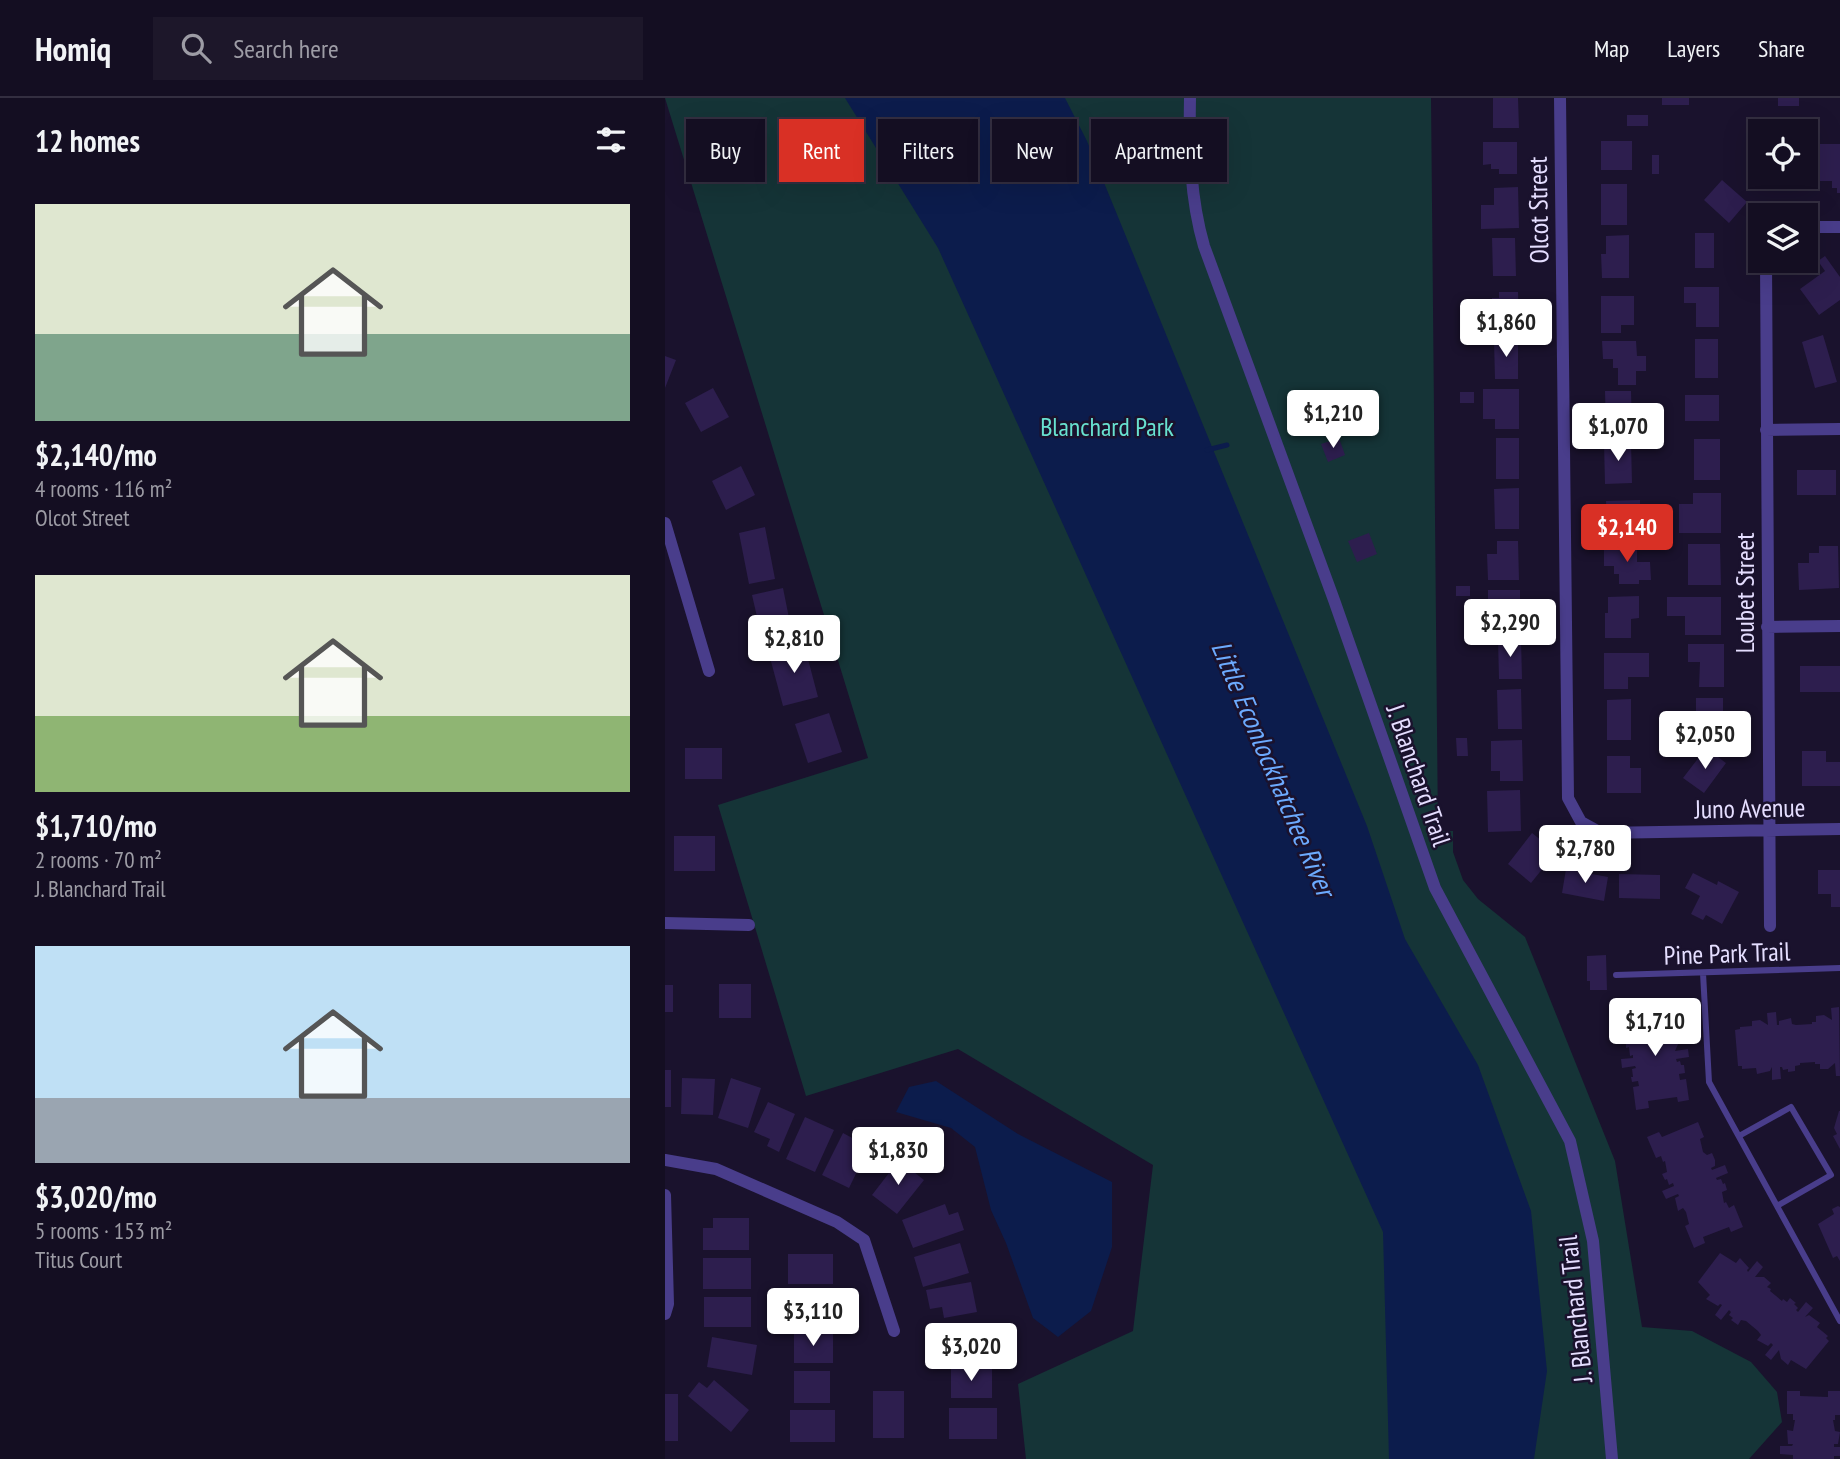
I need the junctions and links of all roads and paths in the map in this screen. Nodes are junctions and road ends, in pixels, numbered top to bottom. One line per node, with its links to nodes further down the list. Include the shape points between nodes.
1 (1190, 98): 28 (street, J. Blanchard Trail, via 1192,185 1204,246 1434,888 1570,1141 1593,1241)
2 (1560, 98): 12 (street, Olcot Street, via 1568,798)
3 (1840, 227): 4 (street)
4 (1818, 228)
5 (1766, 273): 7 (street, Loubet Street)
6 (1840, 429): 7 (street)
7 (1766, 430): 10 (street, Loubet Street)
8 (665, 523): 11 (street)
9 (1840, 626): 10 (street)
10 (1767, 627): 14 (street, Loubet Street)
11 (709, 671)
12 (1581, 822): 14 (street, Juno Avenue, via 1601,833)
13 (1840, 829): 14 (street, Juno Avenue)
14 (1769, 831): 17 (street, Loubet Street)
15 (665, 923): 16 (street)
16 (749, 925)
17 (1770, 926)
18 (1840, 968): 19 (lane, Pine Park Trail)
19 (1703, 973): 20 (lane, Pine Park Trail); 21 (lane, via 1709,1082)
20 (1616, 975)
21 (1739, 1136): 24 (lane); 24 (lane, via 1791,1107 1831,1175)
22 (665, 1160): 27 (street, via 716,1169 837,1222 864,1240)
23 (665, 1195): 25 (street)
24 (1777, 1206): 26 (lane)
25 (665, 1314)
26 (1840, 1321)
27 (894, 1331)
28 (1612, 1459)

